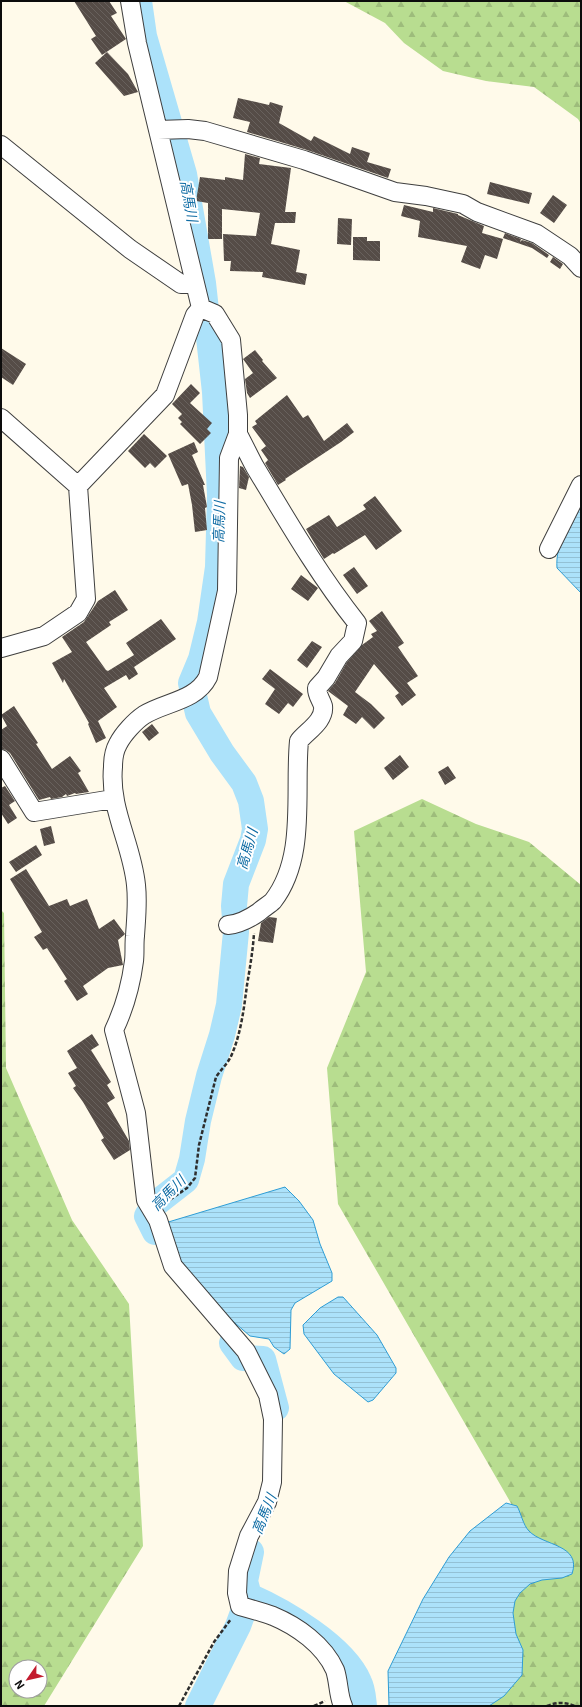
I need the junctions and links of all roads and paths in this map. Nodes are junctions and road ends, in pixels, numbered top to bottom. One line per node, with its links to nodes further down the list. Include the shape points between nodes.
1 (130, 1): 2 (street)
2 (158, 130): 4 (street, via 205,131 304,160 395,192 463,204 477,212 537,234 570,256); 5 (street)
3 (1, 145): 5 (street, via 130,249 181,284)
4 (581, 268)
5 (194, 284): 6 (street)
6 (201, 308): 8 (street, via 215,314 231,340); 10 (street, via 195,315 165,395)
7 (1, 418): 10 (street)
8 (238, 434): 14 (street, via 229,458 227,591 208,677 196,692 144,715 118,744 112,777); 15 (street, via 312,560 356,623 353,641 317,688 323,711 320,720 299,741 293,855 284,884 272,902)
9 (581, 485): 11 (street)
10 (78, 486): 12 (street, via 86,599 78,613 44,636)
11 (549, 549)
12 (1, 648)
13 (1, 759): 14 (street, via 34,812)
14 (113, 799): 17 (street, via 136,884 137,914 134,961 120,1018 114,1030 136,1113 146,1200)
15 (260, 911): 16 (street, via 245,921); 17 (path, via 254,932 242,1020 232,1054 216,1077 199,1145 195,1178 187,1188)
16 (228, 925)
17 (152, 1212): 18 (street, via 158,1220 173,1266 246,1351 268,1395 273,1419 272,1482 267,1502 249,1536 238,1571 237,1593)
18 (240, 1606): 19 (path, via 214,1642); 20 (street, via 273,1616 296,1628 313,1641 328,1658 334,1670)
19 (179, 1706)
20 (343, 1706)
21 (547, 1706): 22 (path, via 554,1703)
22 (575, 1706)

